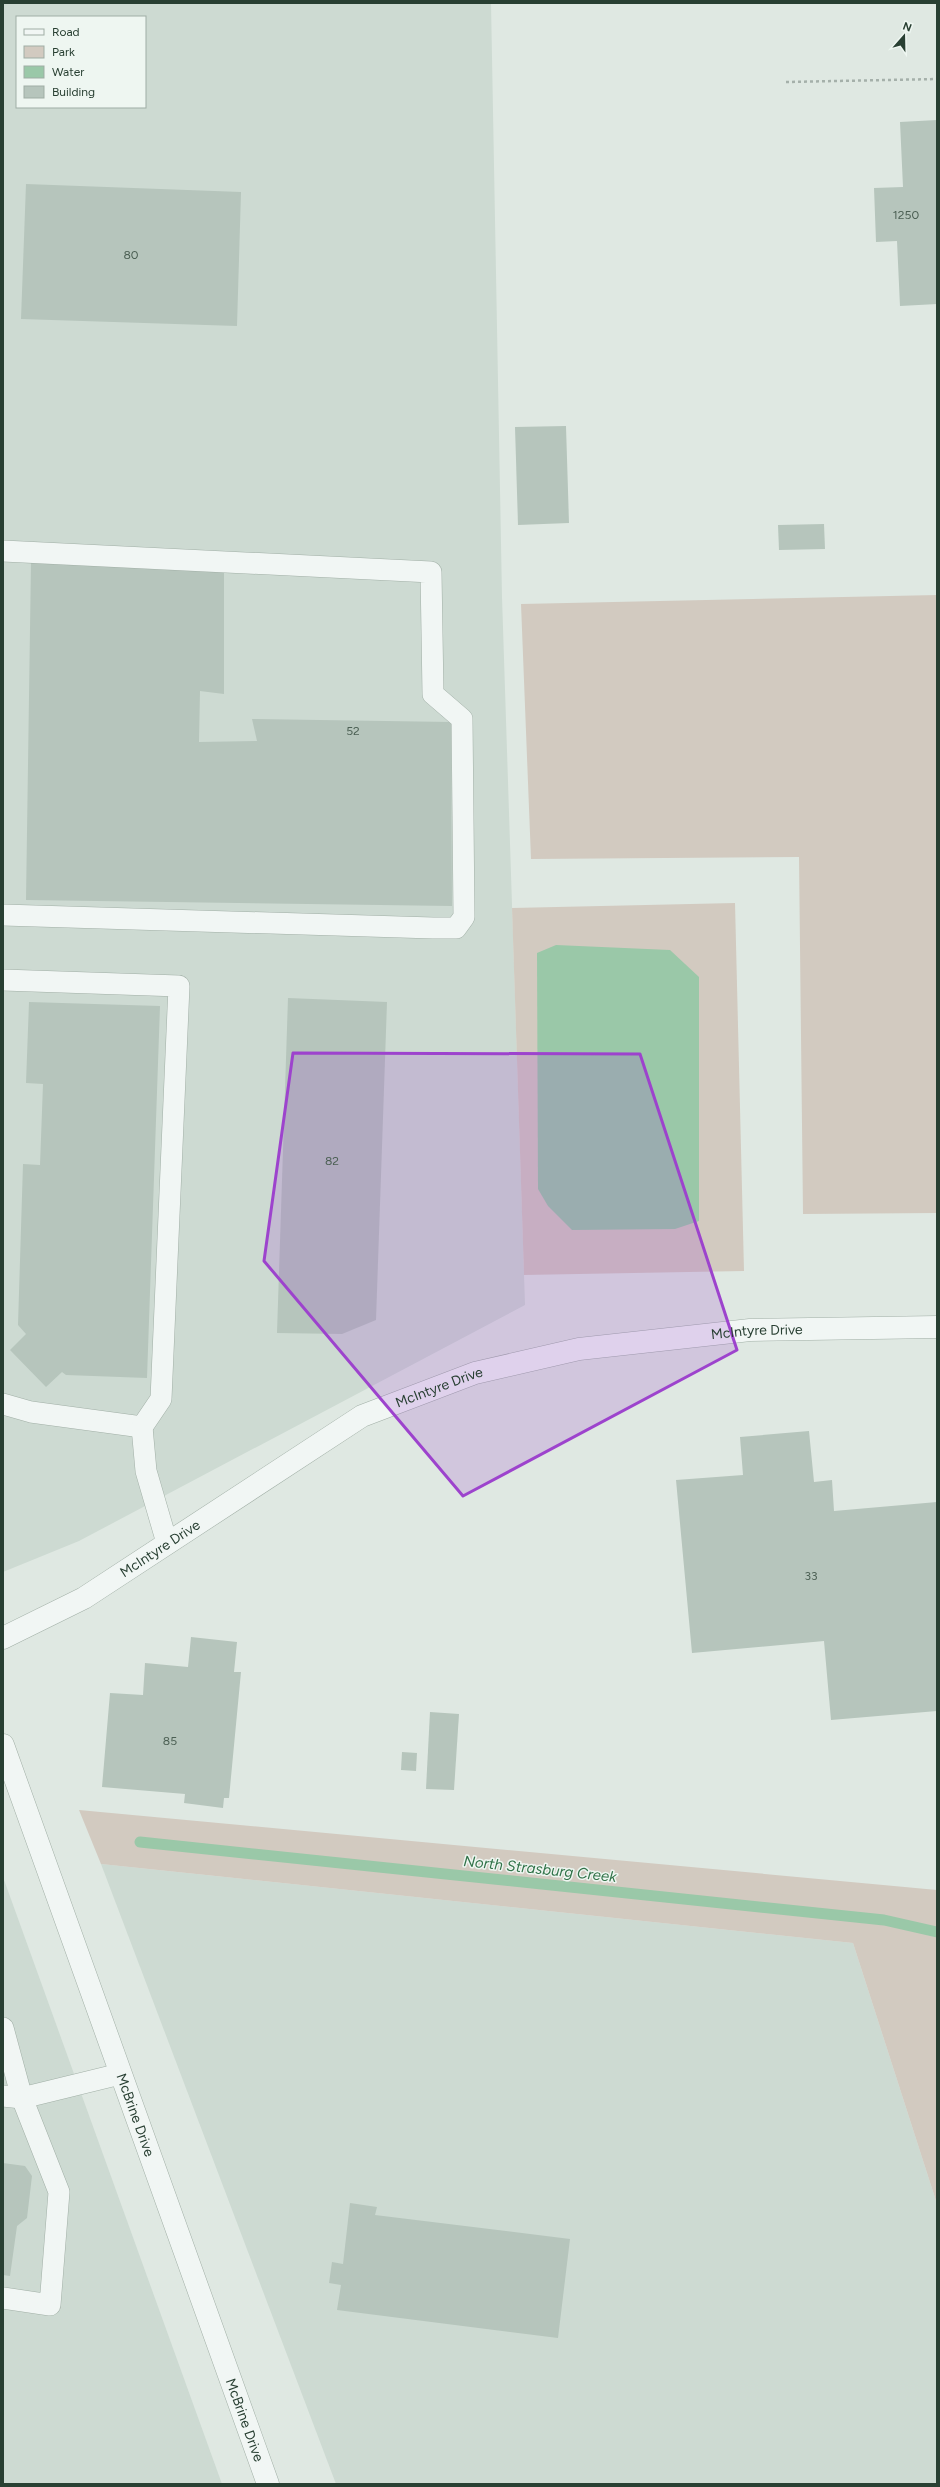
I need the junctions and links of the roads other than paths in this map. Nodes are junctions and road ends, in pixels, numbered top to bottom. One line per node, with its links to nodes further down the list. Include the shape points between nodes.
1 (3, 551): 2 (lane, via 431,572 433,694 462,719 464,917 456,928 433,928)
2 (3, 915)
3 (3, 980): 6 (lane, via 179,986 161,1399)
4 (937, 1327): 7 (street, McIntyre Drive, via 750,1330 579,1349 475,1372 362,1416)
5 (3, 1404): 6 (lane, via 31,1412)
6 (142, 1427): 7 (lane, via 146,1471)
7 (167, 1543): 8 (street, McIntyre Drive, via 84,1598)
8 (3, 1638)
9 (3, 1745): 11 (street, McBrine Drive)
10 (3, 2028): 12 (lane)
11 (120, 2074): 12 (lane); 14 (street, McBrine Drive)
12 (12, 2097): 13 (lane, via 59,2192 50,2305)
13 (3, 2298)
14 (268, 2484)

